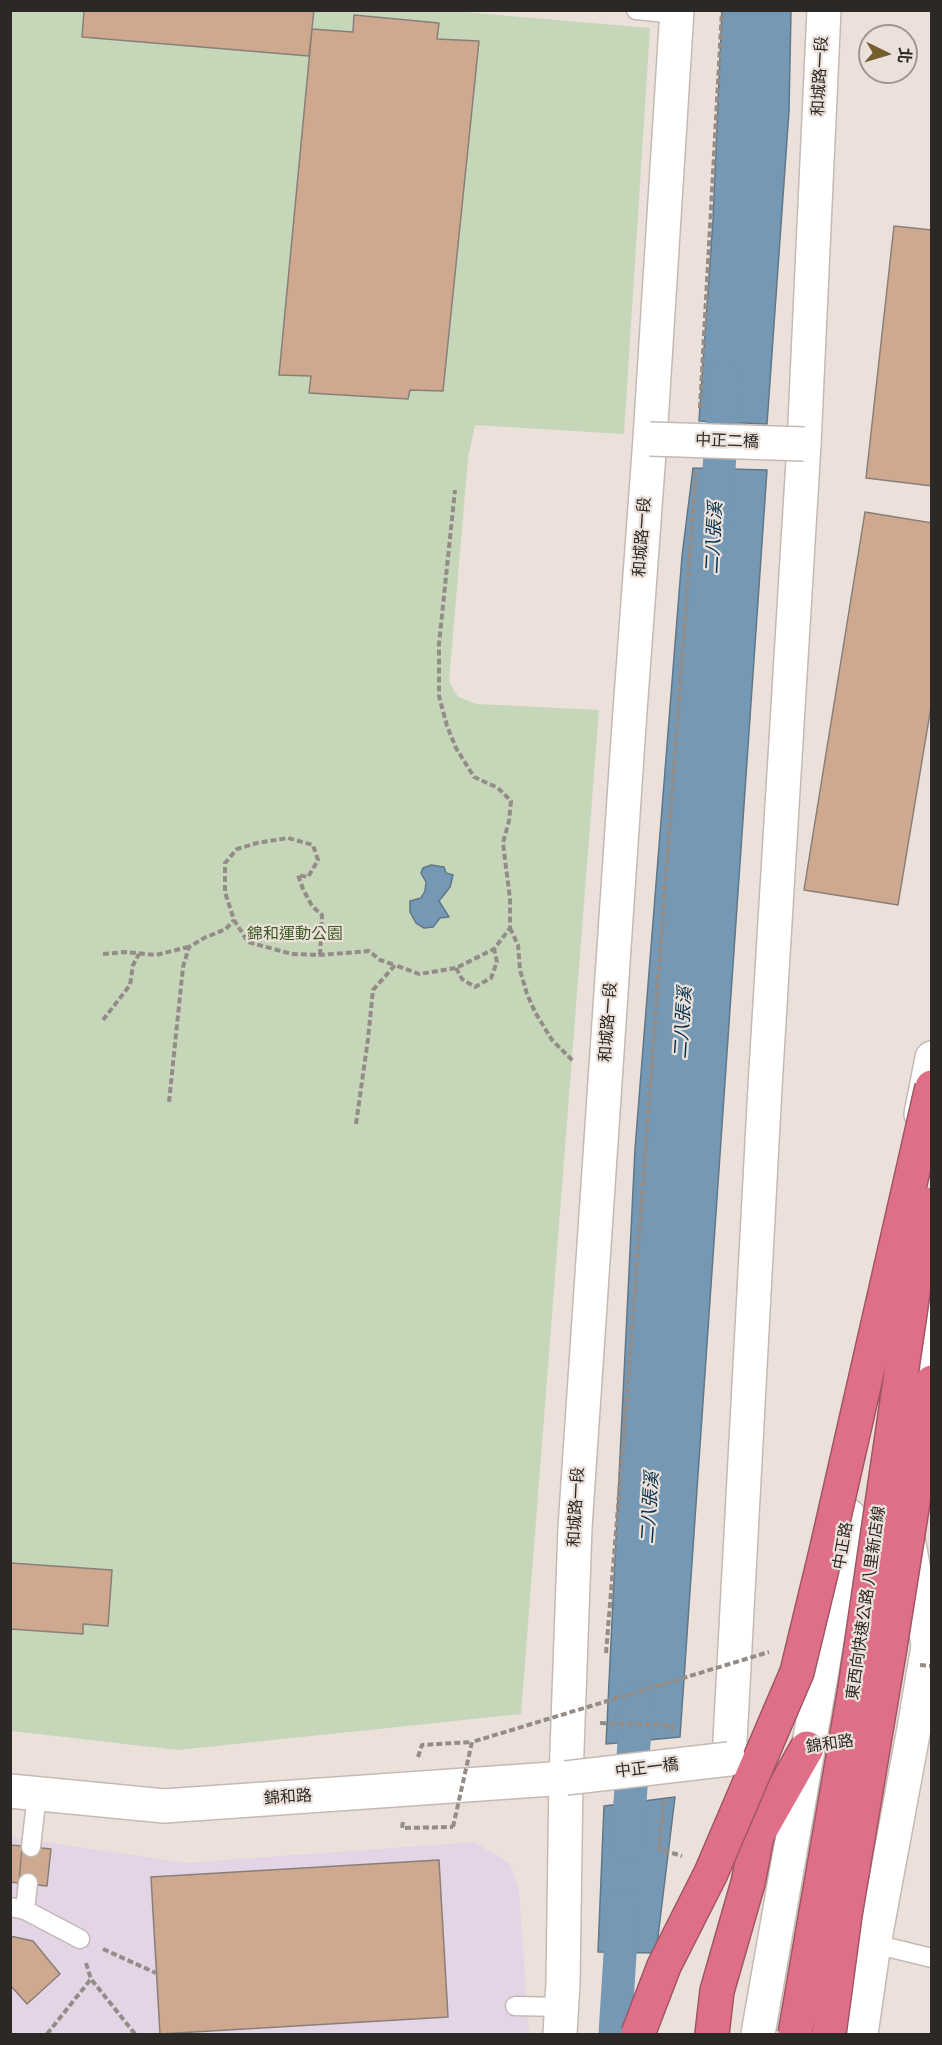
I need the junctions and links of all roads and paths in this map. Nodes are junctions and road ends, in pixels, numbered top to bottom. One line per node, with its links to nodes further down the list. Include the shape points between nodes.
1 (636, 10): 4 (lane)
2 (722, 10): 5 (path)
3 (824, 10): 7 (street, 和城路一段)
4 (677, 12): 6 (street, 和城路一段)
5 (700, 410)
6 (650, 439): 7 (street, 中正二橋, bridge); 22 (street, 和城路一段)
7 (804, 444): 39 (street, 和城路一段)
8 (696, 468): 31 (path)
9 (455, 490): 11 (path, via 439,644 439,696 456,748 474,777 498,788 511,801 503,843)
10 (234, 920): 12 (path, via 226,929); 16 (path, via 248,942 292,954); 16 (path, via 225,892 225,863 237,849 288,838 314,845 318,860 308,878 298,875 312,906 322,915)
11 (510, 928): 13 (path); 22 (path, via 535,1012 552,1040)
12 (189, 947): 15 (path, via 156,955); 23 (path, via 183,968)
13 (494, 949): 18 (path); 18 (path, via 497,962 491,978 475,987 462,979)
14 (103, 954): 15 (path)
15 (139, 954): 19 (path, via 130,985)
16 (320, 955): 17 (path, via 369,951)
17 (395, 965): 18 (path, via 419,974); 24 (path, via 373,990)
18 (456, 968)
19 (103, 1020)
20 (932, 1058): 33 (street, 中正路)
21 (932, 1087): 59 (highway, bridge, via 797,1672 711,1873 664,1966)
22 (604, 1093): 40 (street, 和城路一段, via 575,1528)
23 (169, 1102)
24 (356, 1124)
25 (932, 1170): 62 (highway, 東西向快速公路 八里新店線, bridge, via 855,1688)
26 (932, 1297): 28 (street)
27 (932, 1382): 63 (highway, 東西向快速公路 八里新店線, bridge, via 844,1915)
28 (899, 1490): 29 (street); 33 (street)
29 (925, 1649): 36 (street)
30 (772, 1651): 43 (path, bridge, via 472,1742)
31 (605, 1664)
32 (602, 1699): 34 (path)
33 (815, 1702): 38 (street, 中正路)
34 (601, 1711)
35 (600, 1723): 37 (path, via 672,1725)
36 (922, 1732): 38 (street, 錦和路); 48 (street)
37 (671, 1736)
38 (807, 1748): 39 (street, 錦和路); 46 (street, 中正路); 60 (highway, via 757,1836 748,1883 717,1991)
39 (729, 1759): 40 (street, 中正一橋, bridge)
40 (566, 1778): 41 (street, 錦和路, via 164,1806); 56 (street, 和城路一段)
41 (24, 1792): 44 (lane)
42 (665, 1793): 45 (path, via 659,1849)
43 (453, 1827)
44 (31, 1847)
45 (691, 1858)
46 (788, 1864): 61 (street, 中正路); 62 (street)
47 (28, 1884): 49 (lane)
48 (885, 1887): 51 (street); 63 (street)
49 (18, 1909): 50 (lane)
50 (80, 1939): 53 (path); 54 (path)
51 (874, 1944): 52 (lane); 64 (street)
52 (932, 1958)
53 (156, 1973)
54 (91, 1979): 57 (path); 58 (path)
55 (515, 2006): 56 (lane)
56 (561, 2021)
57 (47, 2034)
58 (135, 2034)
59 (638, 2034)
60 (712, 2034)
61 (758, 2034)
62 (794, 2034)
63 (830, 2034)
64 (861, 2034)

